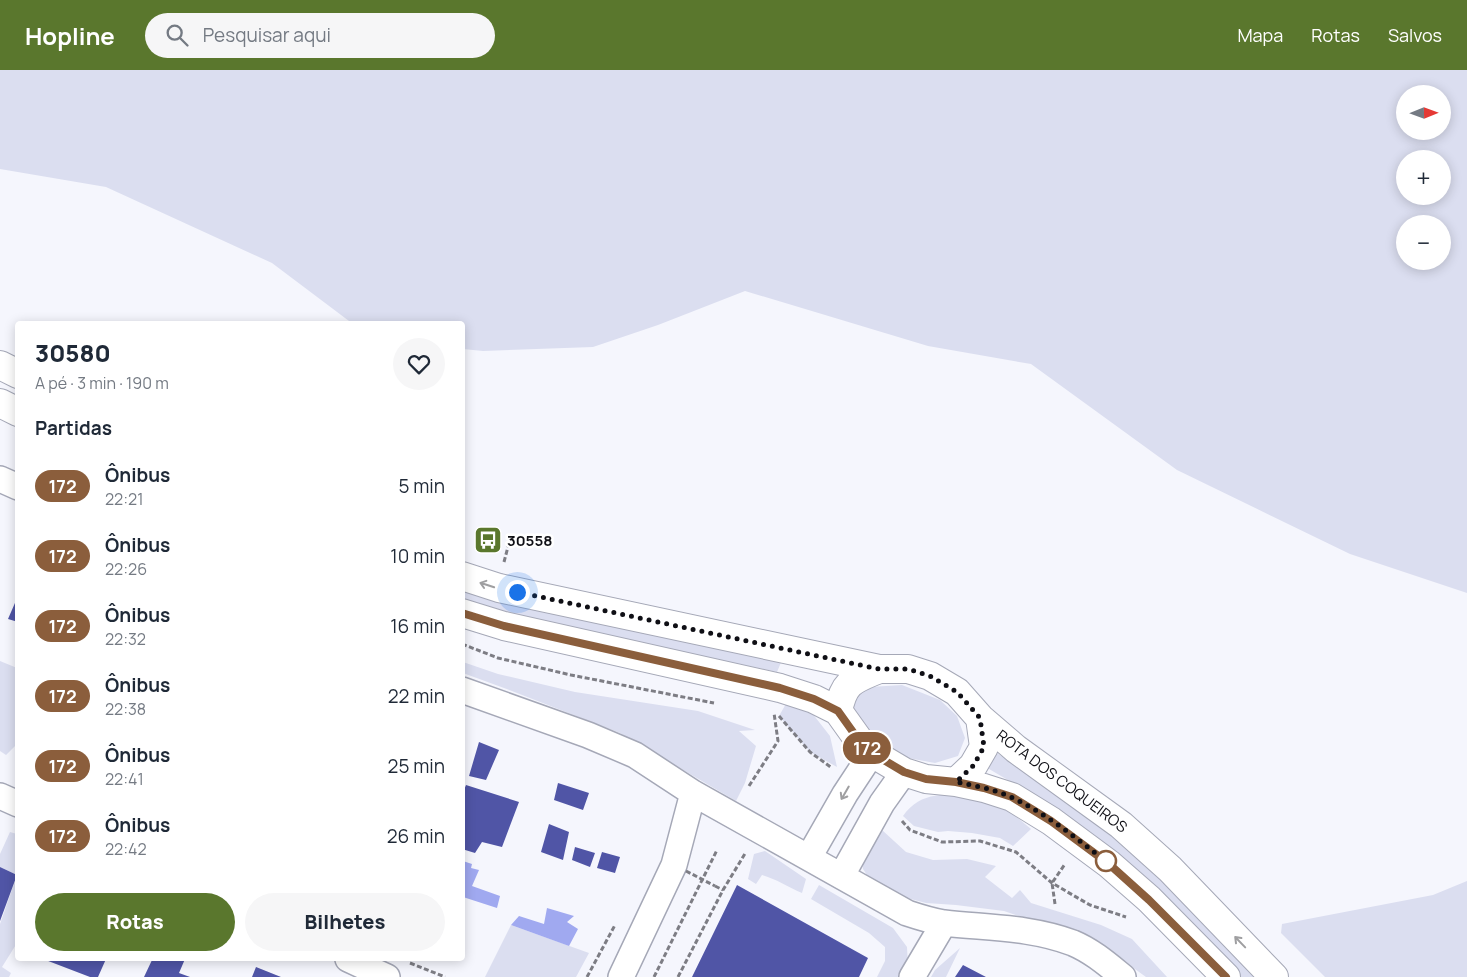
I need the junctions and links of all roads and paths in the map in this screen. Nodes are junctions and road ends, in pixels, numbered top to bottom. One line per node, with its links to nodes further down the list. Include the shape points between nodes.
1 (0, 365): 2 (main road)
2 (15, 372)
3 (0, 403): 4 (main road)
4 (15, 410)
5 (0, 478): 6 (street)
6 (15, 486)
7 (465, 577): 9 (main road, ROTA DOS COQUEIROS, one-way to 7, via 499,588)
8 (465, 614): 11 (main road, via 504,626 780,688)
9 (879, 669): 11 (main road, via 854,679 842,694); 12 (main road, ROTA DOS COQUEIROS, via 908,669 930,676 957,692)
10 (465, 691): 16 (street, via 635,755)
11 (838, 711): 13 (main road)
12 (980, 718): 15 (main road, via 984,747 973,766); 38 (main road, ROTA DOS COQUEIROS, one-way to 12, via 1170,869 1121,825 1016,749)
13 (872, 753): 14 (main road); 22 (street, one-way to 22, via 844,794)
14 (904, 772): 15 (main road, via 926,779); 24 (street, via 882,803)
15 (956, 782): 20 (main road, via 1012,797)
16 (693, 794): 19 (street); 32 (street, via 674,865)
17 (0, 796): 18 (street)
18 (15, 803)
19 (759, 830): 22 (street); 25 (path)
20 (1080, 841): 26 (path, via 1052,883); 37 (main road, via 1149,900)
21 (717, 850): 33 (path)
22 (809, 858): 24 (street)
23 (686, 871): 25 (path, bridge)
24 (842, 875): 27 (street, via 907,913)
25 (723, 890): 34 (path)
26 (1056, 904)
27 (944, 923): 35 (street); 36 (street, via 1010,928 1073,943 1095,954)
28 (352, 961): 30 (street)
29 (408, 962): 31 (path)
30 (387, 977)
31 (445, 977)
32 (621, 977)
33 (654, 977)
34 (678, 977)
35 (912, 977)
36 (1123, 977)
37 (1226, 977)
38 (1274, 977)

